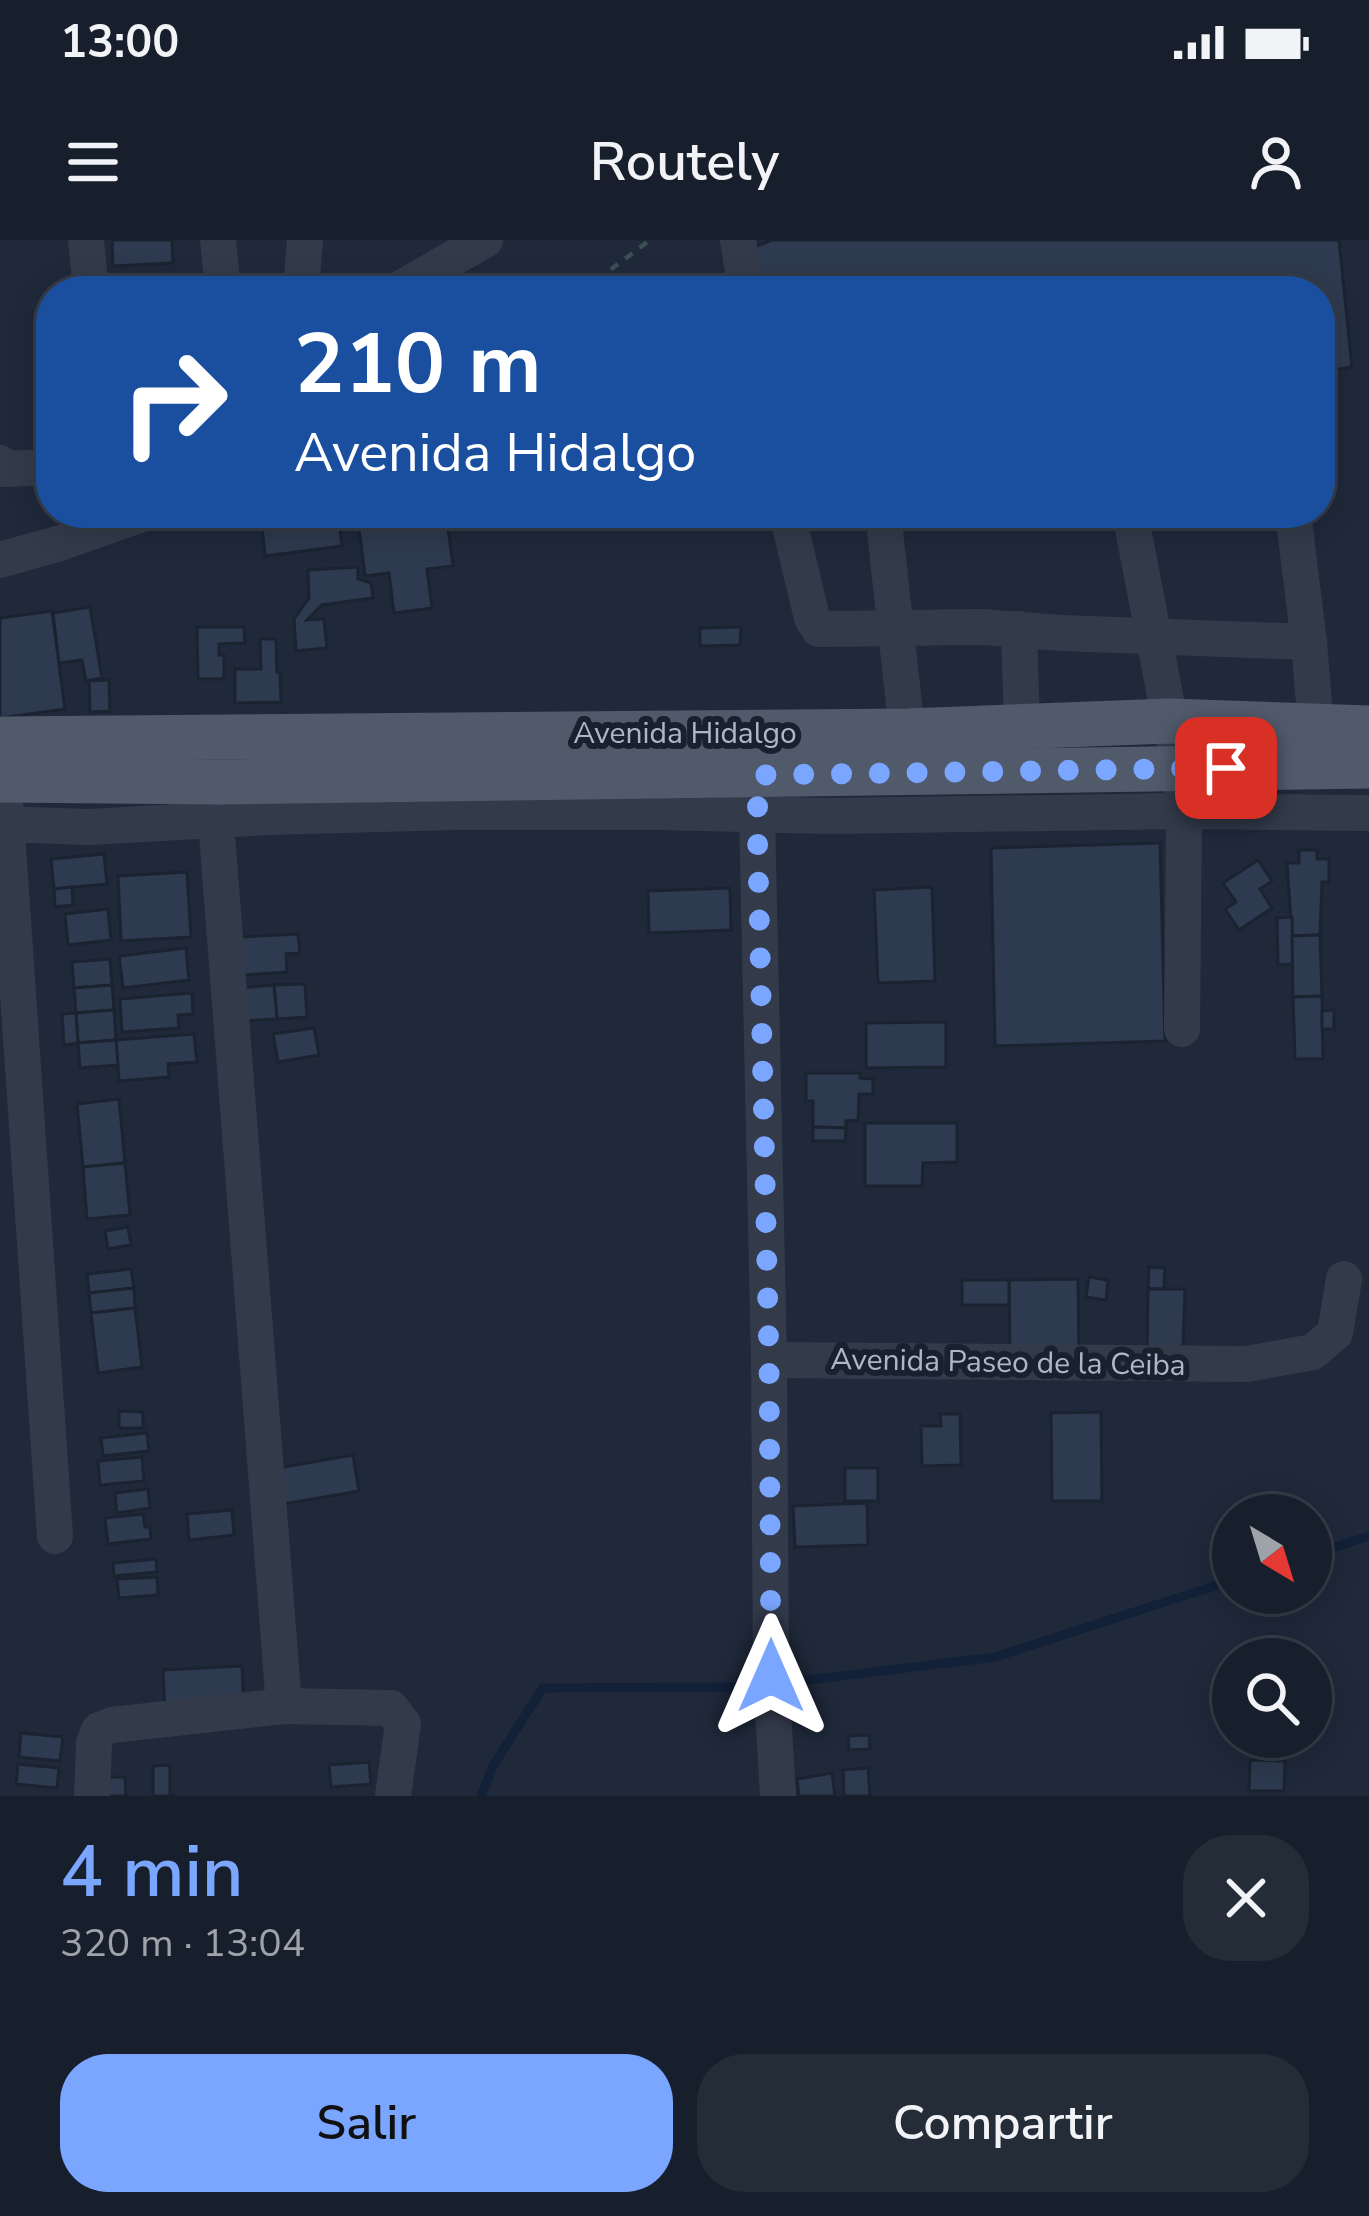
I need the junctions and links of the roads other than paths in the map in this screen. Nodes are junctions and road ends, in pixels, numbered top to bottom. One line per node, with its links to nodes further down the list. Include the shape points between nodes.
1 (86, 240): 6 (street)
2 (218, 240): 7 (street)
3 (304, 240): 8 (street)
4 (485, 240): 9 (street)
5 (738, 240): 10 (street)
6 (90, 276)
7 (222, 276)
8 (302, 276)
9 (423, 276)
10 (744, 276)
11 (0, 463): 12 (street)
12 (36, 468)
13 (57, 528): 18 (street)
14 (791, 528): 19 (street, via 819,629)
15 (885, 528): 19 (street)
16 (1133, 528): 21 (street)
17 (1295, 528): 22 (street)
18 (0, 560)
19 (895, 628): 20 (street); 27 (street)
20 (1019, 629): 21 (street); 24 (street)
21 (1152, 637): 22 (street); 23 (street)
22 (1309, 641): 25 (street)
23 (1169, 722): 24 (main road, Avenida Hidalgo); 25 (main road, Avenida Hidalgo); 30 (street)
24 (1022, 728): 27 (main road, Avenida Hidalgo)
25 (1316, 728): 26 (main road, Avenida Hidalgo)
26 (1369, 728)
27 (907, 731): 29 (main road, Avenida Hidalgo)
28 (1369, 766): 30 (main road, Avenida Hidalgo)
29 (2, 790): 32 (main road, Avenida Hidalgo); 37 (street)
30 (1181, 790): 31 (main road, Avenida Hidalgo); 33 (street); 34 (street)
31 (759, 794): 32 (main road, Avenida Hidalgo); 36 (street)
32 (217, 801): 38 (street)
33 (1369, 813)
34 (1182, 1029)
35 (1344, 1279): 36 (street, Avenida Paseo de la Ceiba, via 1335,1333 1313,1352 1247,1364)
36 (769, 1360): 41 (street)
37 (55, 1536)
38 (284, 1706): 39 (street, via 99,1730); 40 (street, via 391,1708 403,1724)
39 (92, 1796)
40 (393, 1796)
41 (778, 1796)

